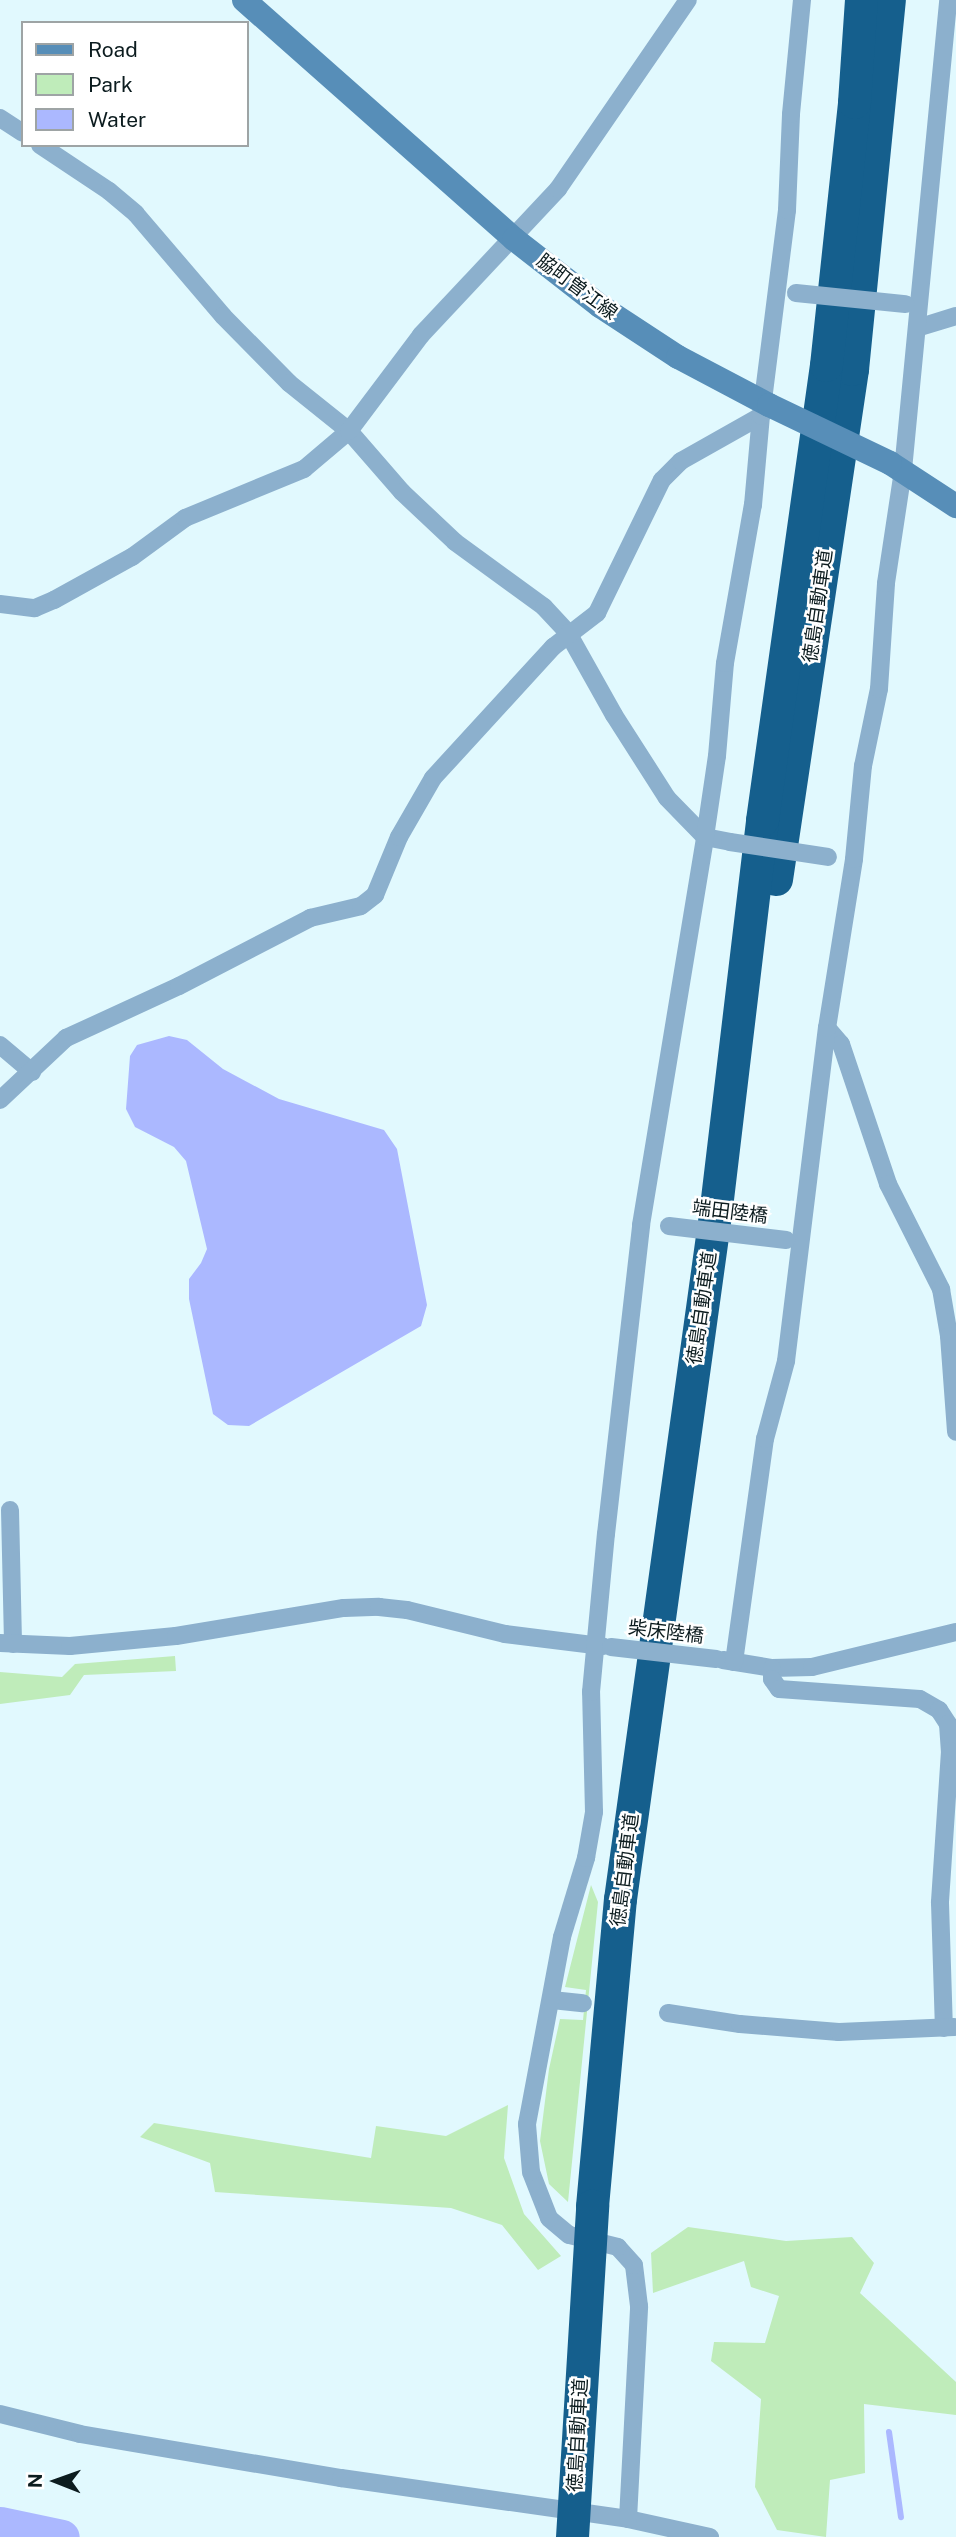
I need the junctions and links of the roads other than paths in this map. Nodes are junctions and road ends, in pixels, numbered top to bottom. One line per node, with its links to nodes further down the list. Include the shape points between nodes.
1 (244, 0): 10 (main road, 脇町曽江線)
2 (688, 0): 10 (street, via 558,189)
3 (802, 0): 11 (street)
4 (861, 0): 27 (highway, 徳島自動車道, via 826,365 762,820)
5 (889, 0): 27 (highway, 徳島自動車道, via 852,369 786,824)
6 (948, 0): 12 (street)
7 (0, 118): 8 (street)
8 (21, 132)
9 (43, 147): 16 (street, via 136,214 223,316 289,383)
10 (514, 239): 15 (main road, 脇町曽江線, via 600,306); 16 (street, via 421,335)
11 (787, 292): 12 (street, bridge); 15 (street)
12 (912, 305): 14 (street)
13 (956, 316): 14 (street)
14 (917, 328): 17 (street)
15 (764, 408): 17 (main road, 脇町曽江線, bridge); 20 (street, via 681,461 662,480 597,613); 21 (street, via 753,505 725,663)
16 (349, 431): 19 (street, via 304,470 185,518 132,557 54,600 35,608); 20 (street, via 402,492 455,542 544,607)
17 (896, 467): 18 (main road, 脇町曽江線); 22 (street, via 878,689 863,766)
18 (956, 506)
19 (0, 604)
20 (568, 633): 21 (street, via 667,798); 25 (street, via 433,778 399,837 375,895 361,906 310,918 75,1033)
21 (705, 837): 22 (street, bridge); 28 (street)
22 (854, 859): 23 (street)
23 (827, 1028): 29 (street); 30 (street, via 841,1044 888,1184)
24 (0, 1045): 25 (street)
25 (32, 1072): 26 (street)
26 (0, 1100)
27 (716, 1207): 44 (highway, 徳島自動車道, bridge, via 620,1899 592,2206)
28 (641, 1225): 29 (street, 端田陸橋, bridge); 35 (street)
29 (793, 1241): 36 (street, via 786,1361 765,1439)
30 (949, 1289): 31 (street)
31 (956, 1432)
32 (10, 1510): 34 (street)
33 (956, 1632): 37 (street, 柴床陸橋, via 812,1667)
34 (7, 1644): 35 (street, 柴床陸橋, via 69,1646 163,1637 344,1608 379,1608 408,1610 505,1634)
35 (602, 1646): 36 (street, 柴床陸橋, bridge); 38 (street, via 591,1692 594,1812 586,1858 562,1937)
36 (734, 1662): 37 (street, 柴床陸橋)
37 (772, 1668): 41 (street, via 779,1689 920,1699 939,1710 948,1724 940,1903)
38 (552, 2000): 39 (street); 43 (street, via 527,2124 531,2172 549,2218 569,2235 618,2247 634,2265 639,2306)
39 (583, 2003)
40 (668, 2013): 41 (street, via 839,2032)
41 (950, 2027)
42 (0, 2414): 43 (street, via 131,2443)
43 (628, 2519): 45 (street)
44 (572, 2537)
45 (710, 2537)

